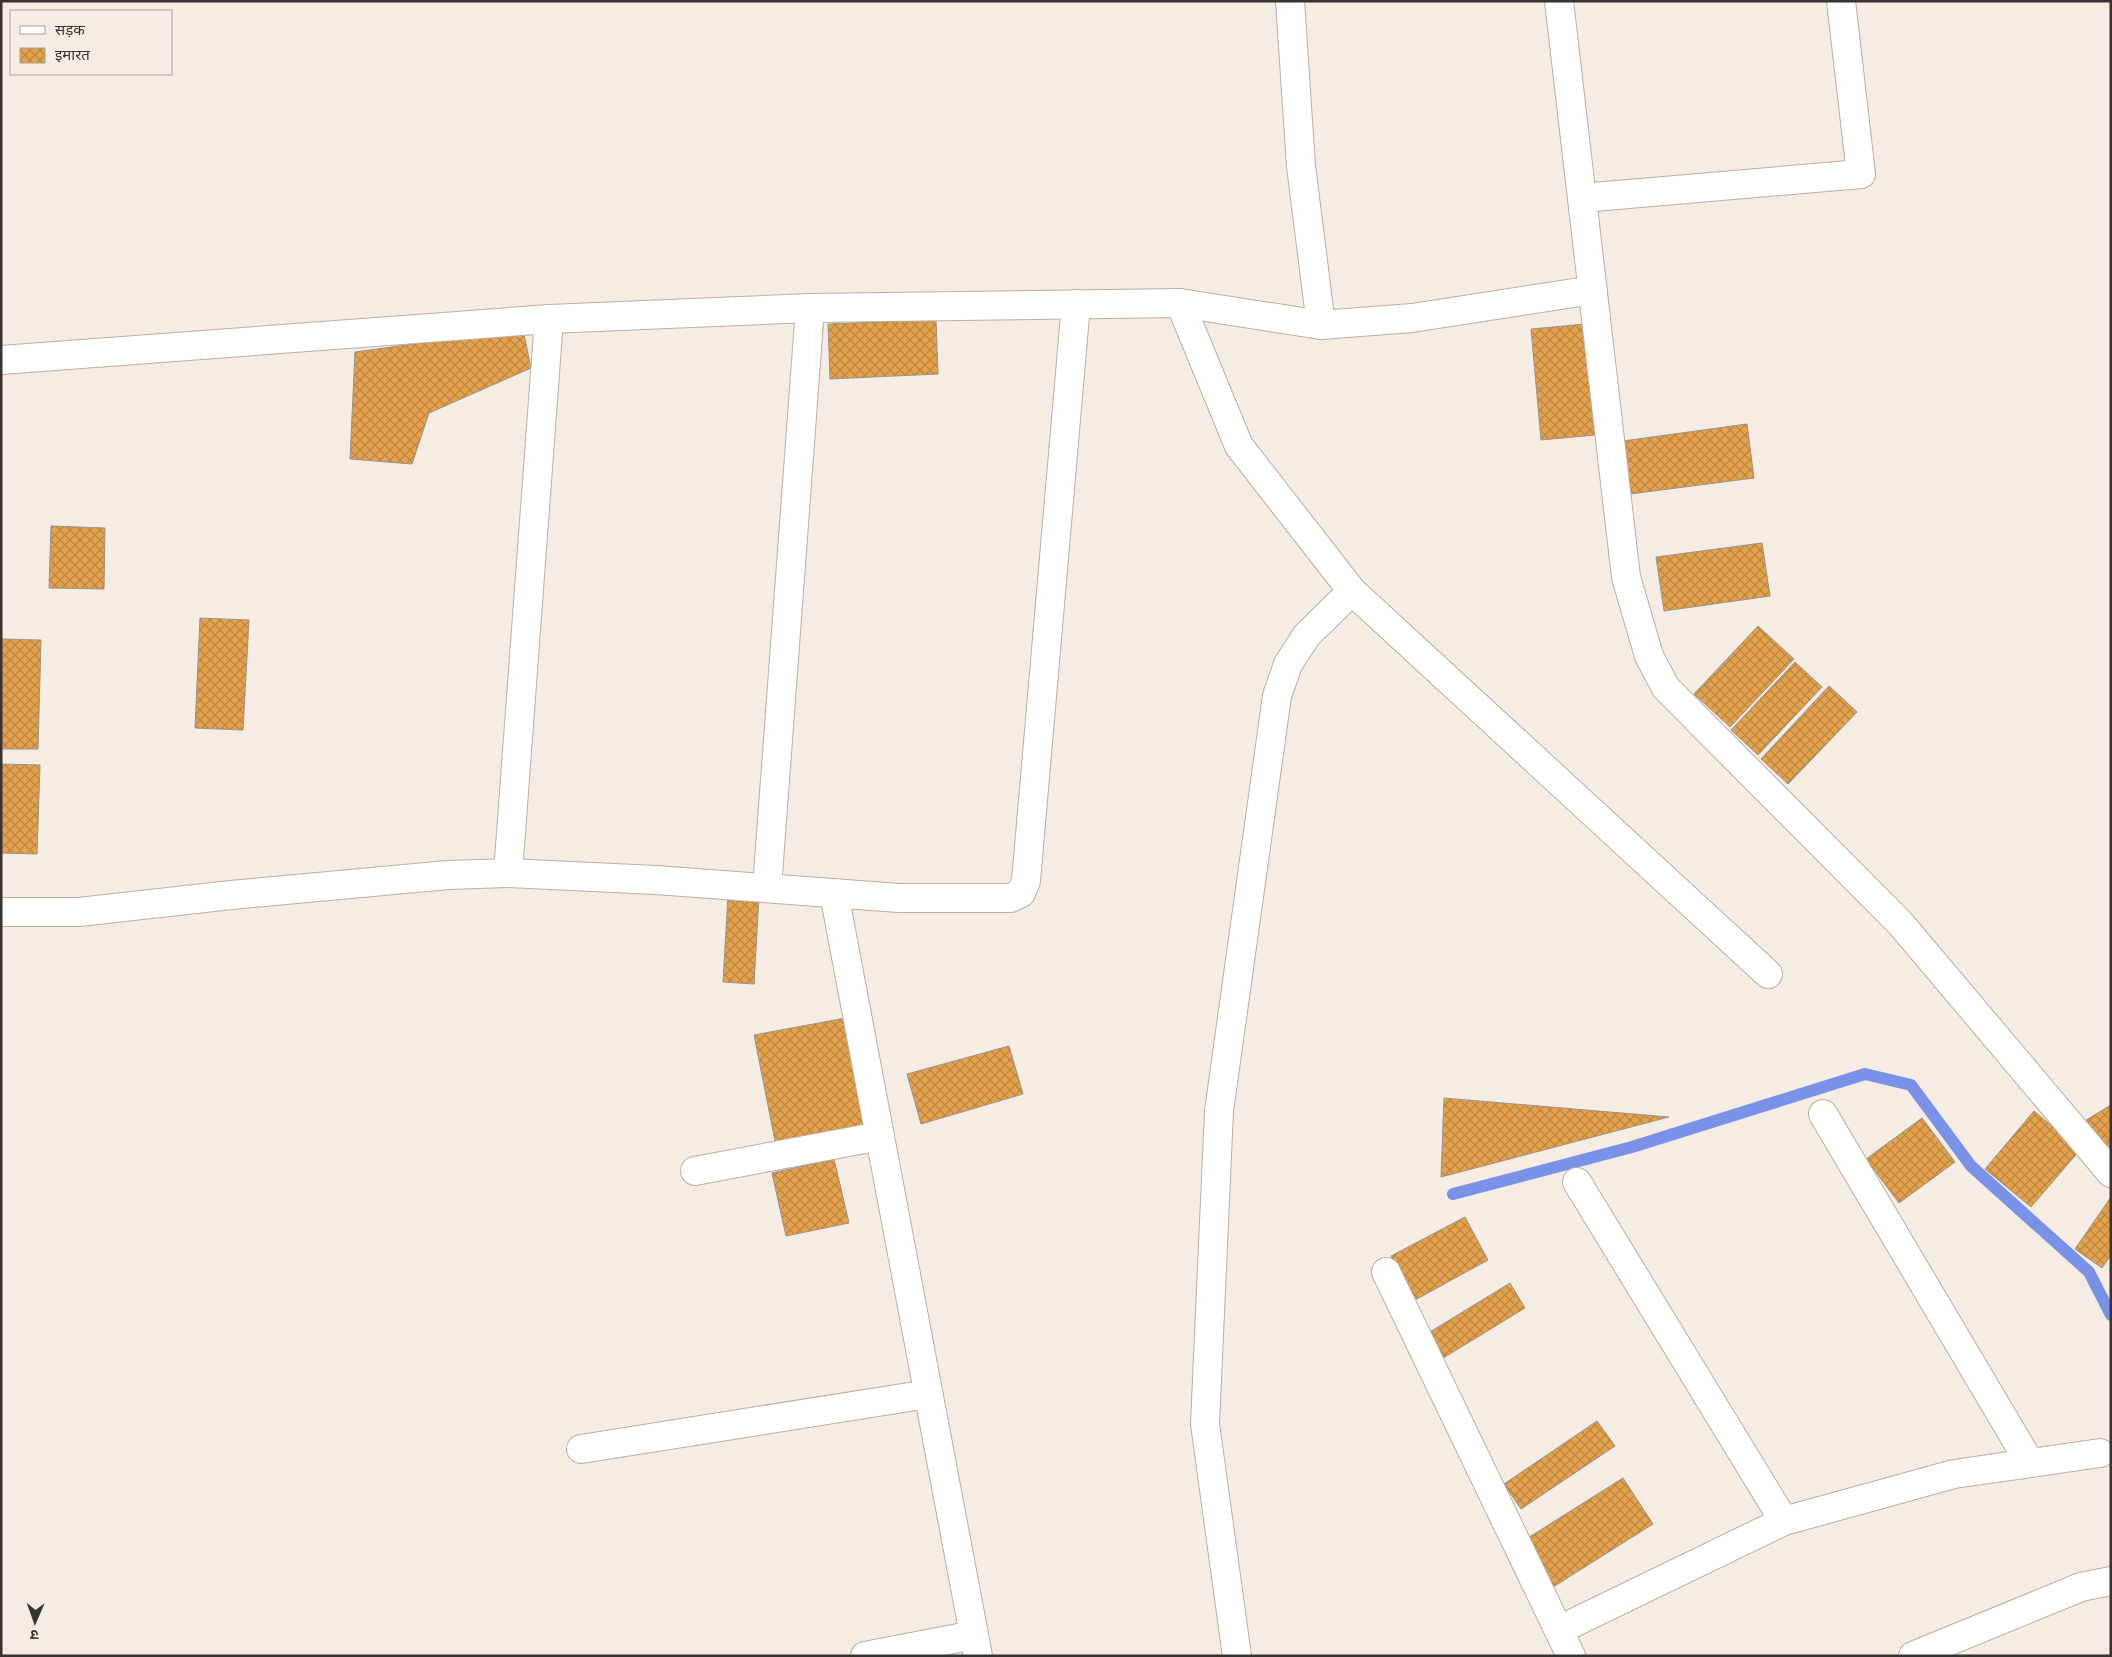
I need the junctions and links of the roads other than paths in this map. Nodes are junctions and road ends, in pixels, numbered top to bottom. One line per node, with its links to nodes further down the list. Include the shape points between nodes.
1 (1290, 1): 10 (street, via 1301,166)
2 (1559, 1): 4 (street)
3 (1841, 1): 4 (street, via 1861,174)
4 (1582, 198): 5 (street)
5 (1593, 290): 10 (street, via 1412,318); 21 (street, via 1626,577 1649,656 1666,688 1900,922)
6 (1180, 303): 7 (street); 10 (street); 12 (street, via 1239,446)
7 (1076, 304): 8 (street); 15 (street, via 1026,881 1022,893 1011,898 899,898)
8 (810, 308): 9 (street); 14 (street)
9 (549, 319): 11 (street); 13 (street)
10 (1321, 325)
11 (1, 360)
12 (1352, 592): 17 (street); 33 (street, via 1307,636 1288,664 1277,696 1219,1111 1205,1424)
13 (508, 873): 14 (street); 16 (street, via 448,875 260,892 79,912)
14 (767, 888): 15 (street)
15 (834, 893): 19 (street)
16 (1, 912)
17 (1768, 974)
18 (1822, 1114): 27 (street)
19 (880, 1136): 20 (street); 24 (street)
20 (695, 1171)
21 (2111, 1173)
22 (1578, 1182): 28 (street)
23 (1386, 1272): 30 (street)
24 (928, 1394): 25 (street); 31 (street)
25 (581, 1449)
26 (2100, 1453): 27 (street)
27 (2030, 1463): 28 (street, via 1954,1474)
28 (1784, 1521): 30 (street)
29 (2111, 1581): 35 (street, via 2082,1588)
30 (1559, 1630): 34 (street)
31 (976, 1645): 32 (street)
32 (865, 1656)
33 (1236, 1656)
34 (1571, 1656)
35 (1913, 1656)

